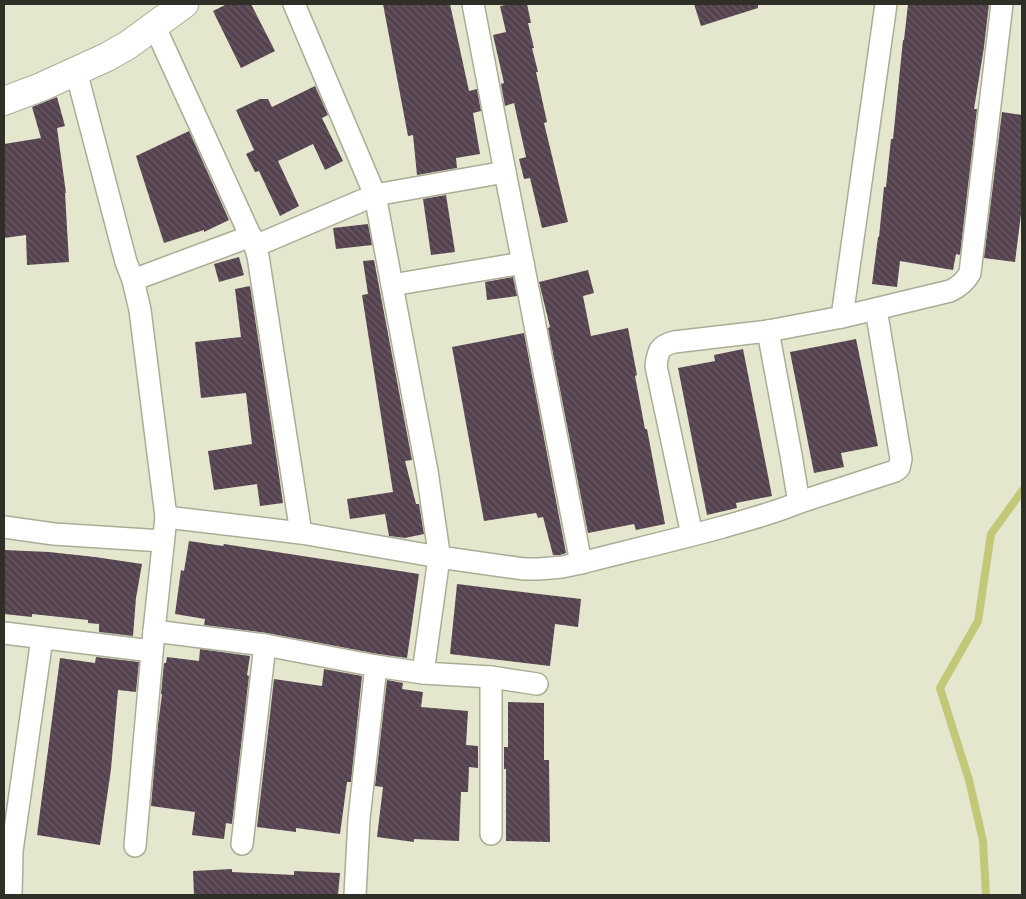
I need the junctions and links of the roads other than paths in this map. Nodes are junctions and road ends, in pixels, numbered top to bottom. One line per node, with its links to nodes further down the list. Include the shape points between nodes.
1 (184, 4): 6 (main road)
2 (294, 4): 10 (street)
3 (473, 4): 9 (street)
4 (886, 4): 16 (street)
5 (1002, 4): 15 (street, via 970,273 964,283 950,291)
6 (154, 25): 7 (main road, via 106,57); 11 (street)
7 (76, 70): 8 (main road); 13 (street)
8 (4, 101)
9 (505, 172): 10 (street); 12 (street)
10 (375, 195): 11 (street); 14 (street)
11 (253, 241): 13 (street); 21 (street, via 258,256)
12 (523, 263): 14 (street); 25 (street)
13 (133, 280): 19 (street, via 140,310)
14 (392, 284): 24 (street, via 427,471)
15 (876, 310): 16 (street); 18 (street, via 901,458 899,468)
16 (842, 317): 17 (street)
17 (768, 331): 18 (street); 22 (street, via 674,342 660,348 657,356 656,366)
18 (800, 502): 22 (street)
19 (166, 517): 21 (street); 23 (street)
20 (4, 527): 23 (street)
21 (301, 533): 24 (street)
22 (692, 535): 25 (street)
23 (163, 542): 28 (street)
24 (439, 557): 25 (street, via 524,569); 31 (street)
25 (581, 563)
26 (4, 633): 27 (street)
27 (42, 638): 28 (street); 37 (street)
28 (153, 641): 29 (street); 36 (street)
29 (265, 645): 30 (street); 35 (street)
30 (376, 666): 31 (street); 39 (street, via 359,820)
31 (423, 673): 32 (street)
32 (491, 678): 33 (street); 34 (street)
33 (538, 684)
34 (491, 834)
35 (242, 844)
36 (136, 846)
37 (7, 861): 38 (street)
38 (11, 895)
39 (355, 895)

